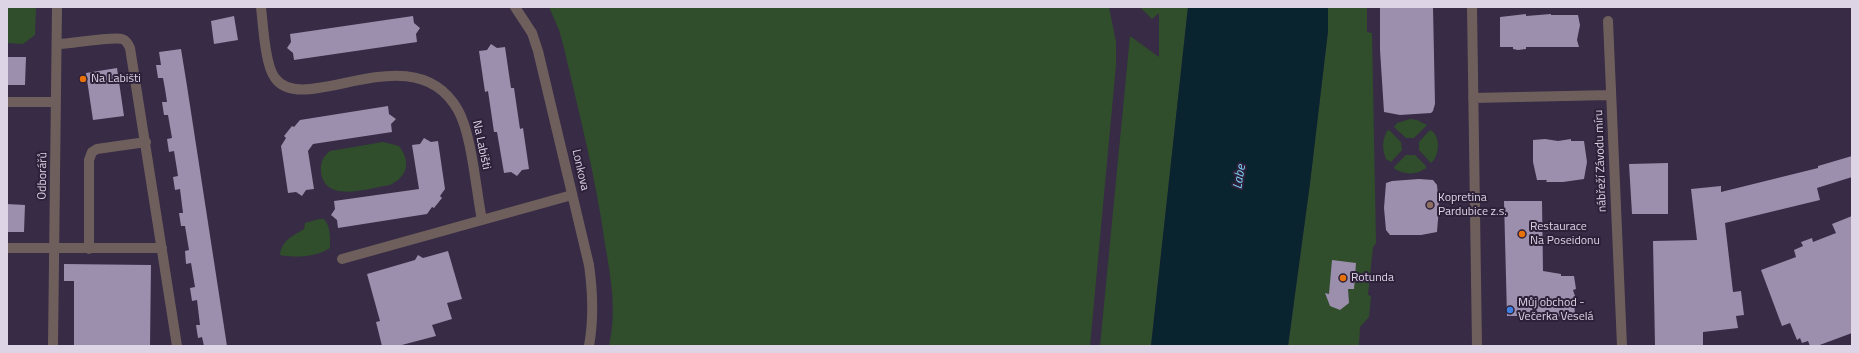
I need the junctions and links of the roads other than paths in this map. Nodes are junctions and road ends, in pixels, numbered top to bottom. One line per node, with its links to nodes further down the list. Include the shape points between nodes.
1 (58, 7): 6 (street, Odborářů)
2 (261, 7): 13 (street, Na Labišti, via 270,66 276,80 281,84 305,89 403,76 424,79 453,101 465,129)
3 (515, 7): 12 (street, Lonkova, via 532,33 538,51)
4 (1472, 7): 8 (street)
5 (1608, 21): 7 (street, nábřeží Závodu míru)
6 (57, 44): 10 (street, Odborářů); 11 (street, via 116,38 128,44 132,54)
7 (1611, 95): 8 (street, nábřeží Závodu míru); 23 (street, nábřeží Závodu míru)
8 (1473, 98): 22 (street)
9 (7, 102): 10 (street)
10 (56, 102): 15 (street, Odborářů)
11 (146, 142): 16 (street, via 97,149 92,152 89,160); 17 (street)
12 (572, 195): 13 (street); 21 (street, Lonkova, via 593,291 594,312)
13 (482, 220): 18 (street)
14 (7, 248): 15 (street)
15 (55, 248): 16 (street); 19 (street, Odborářů)
16 (89, 248): 17 (street)
17 (162, 248): 20 (street)
18 (342, 259)
19 (53, 346)
20 (177, 346)
21 (589, 346)
22 (1478, 346)
23 (1622, 346)

